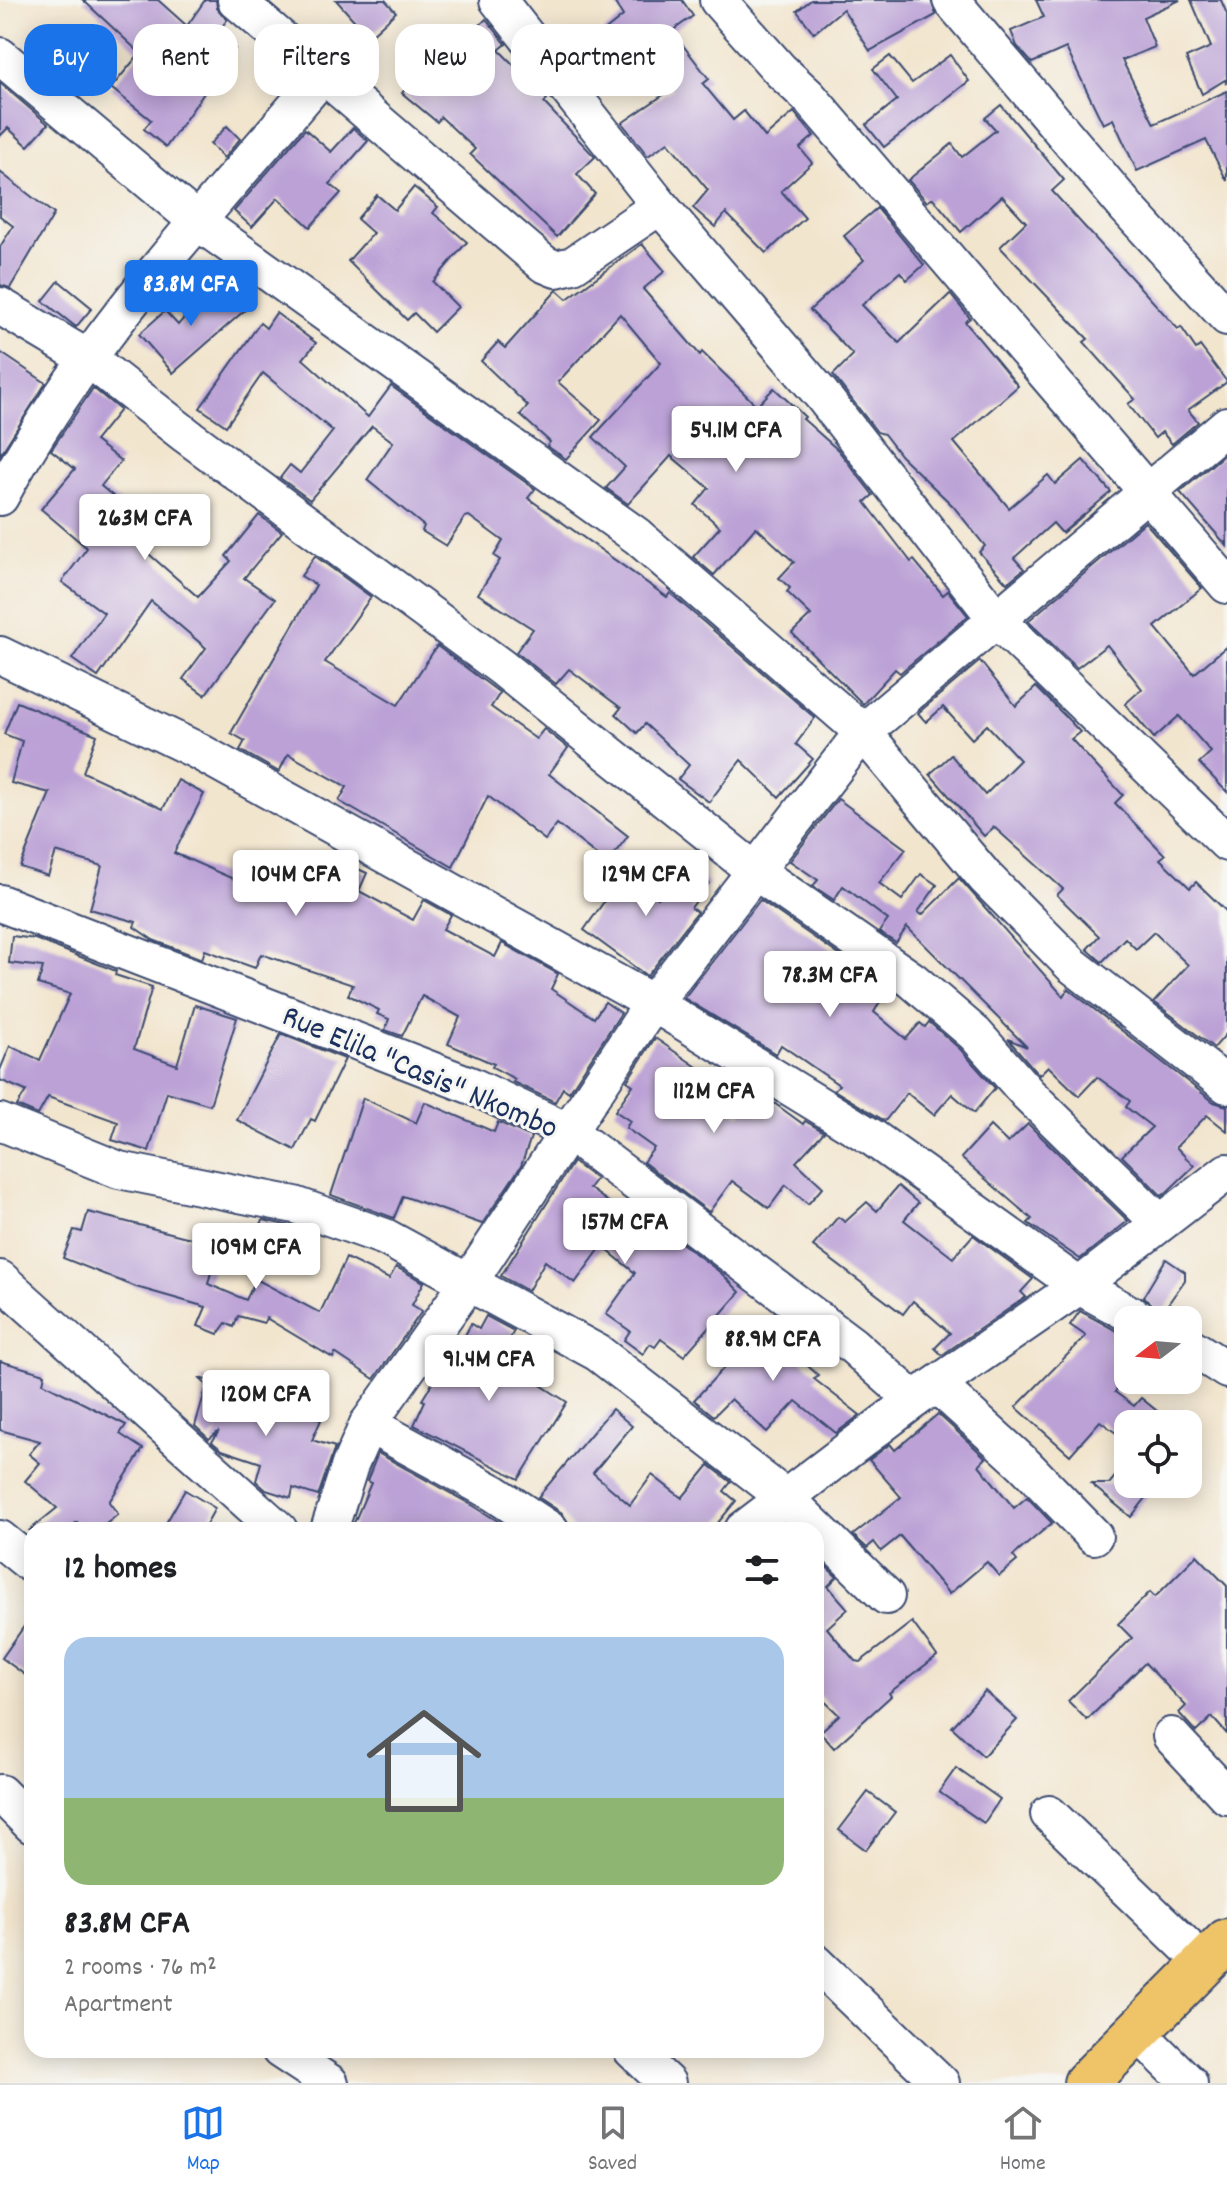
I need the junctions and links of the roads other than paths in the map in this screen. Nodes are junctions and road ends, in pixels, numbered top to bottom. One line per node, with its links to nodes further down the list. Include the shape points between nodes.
1 (236, 0): 5 (street)
2 (498, 0): 9 (street)
3 (718, 0): 15 (street, via 809,97)
4 (966, 4): 12 (street, via 1127,208)
5 (264, 24)
6 (0, 56): 10 (street)
7 (305, 96): 10 (street)
8 (348, 96): 9 (street, via 556,269 573,265)
9 (660, 206): 18 (street, via 821,394)
10 (198, 222): 13 (street); 20 (street, via 599,507)
11 (0, 306): 13 (street)
12 (1227, 317)
13 (89, 359): 16 (street); 22 (street, via 501,667)
14 (1227, 425): 15 (street)
15 (1146, 490): 17 (street); 18 (street)
16 (0, 497)
17 (1227, 585)
18 (997, 620): 20 (street); 21 (street)
19 (0, 655): 24 (street, via 196,750)
20 (863, 732): 22 (street); 25 (street, via 985,877 1072,965)
21 (1227, 843)
22 (755, 871): 24 (street); 29 (street, via 912,980 975,1034 1028,1094)
23 (0, 903): 27 (street, Rue Elila "Casis" Nkombo, via 472,1086)
24 (653, 1003): 27 (street); 32 (street, via 873,1138)
25 (1227, 1085)
26 (0, 1122): 31 (street, via 119,1170 295,1205 385,1237)
27 (567, 1131): 31 (street); 36 (street, Rue Elila "Casis" Nkombo, via 852,1345)
28 (1227, 1172): 29 (street)
29 (1160, 1223): 32 (street)
30 (0, 1279): 39 (street)
31 (469, 1282): 37 (street); 38 (street, via 598,1353)
32 (1079, 1286): 33 (street); 36 (street)
33 (1115, 1306)
34 (1202, 1354): 35 (street)
35 (1227, 1370)
36 (926, 1392): 38 (street); 45 (street, Rue Elila "Casis" Nkombo, via 1024,1464)
37 (368, 1424): 40 (street); 41 (street)
38 (786, 1498): 42 (street); 43 (street)
39 (270, 1522)
40 (332, 1522)
41 (538, 1522)
42 (754, 1522)
43 (810, 1522)
44 (824, 1535): 48 (street)
45 (1094, 1536)
46 (0, 1539): 47 (street)
47 (24, 1558)
48 (886, 1596)
49 (1171, 1736): 51 (street)
50 (0, 1793): 53 (street)
51 (1227, 1796)
52 (1049, 1814): 54 (street)
53 (24, 1817)
54 (1216, 1953): 56 (highway)
55 (824, 1971): 61 (street)
56 (1138, 2033): 62 (highway); 63 (street)
57 (292, 2058): 59 (street)
58 (640, 2058): 60 (street)
59 (330, 2083)
60 (667, 2083)
61 (941, 2083)
62 (1086, 2083)
63 (1189, 2083)

